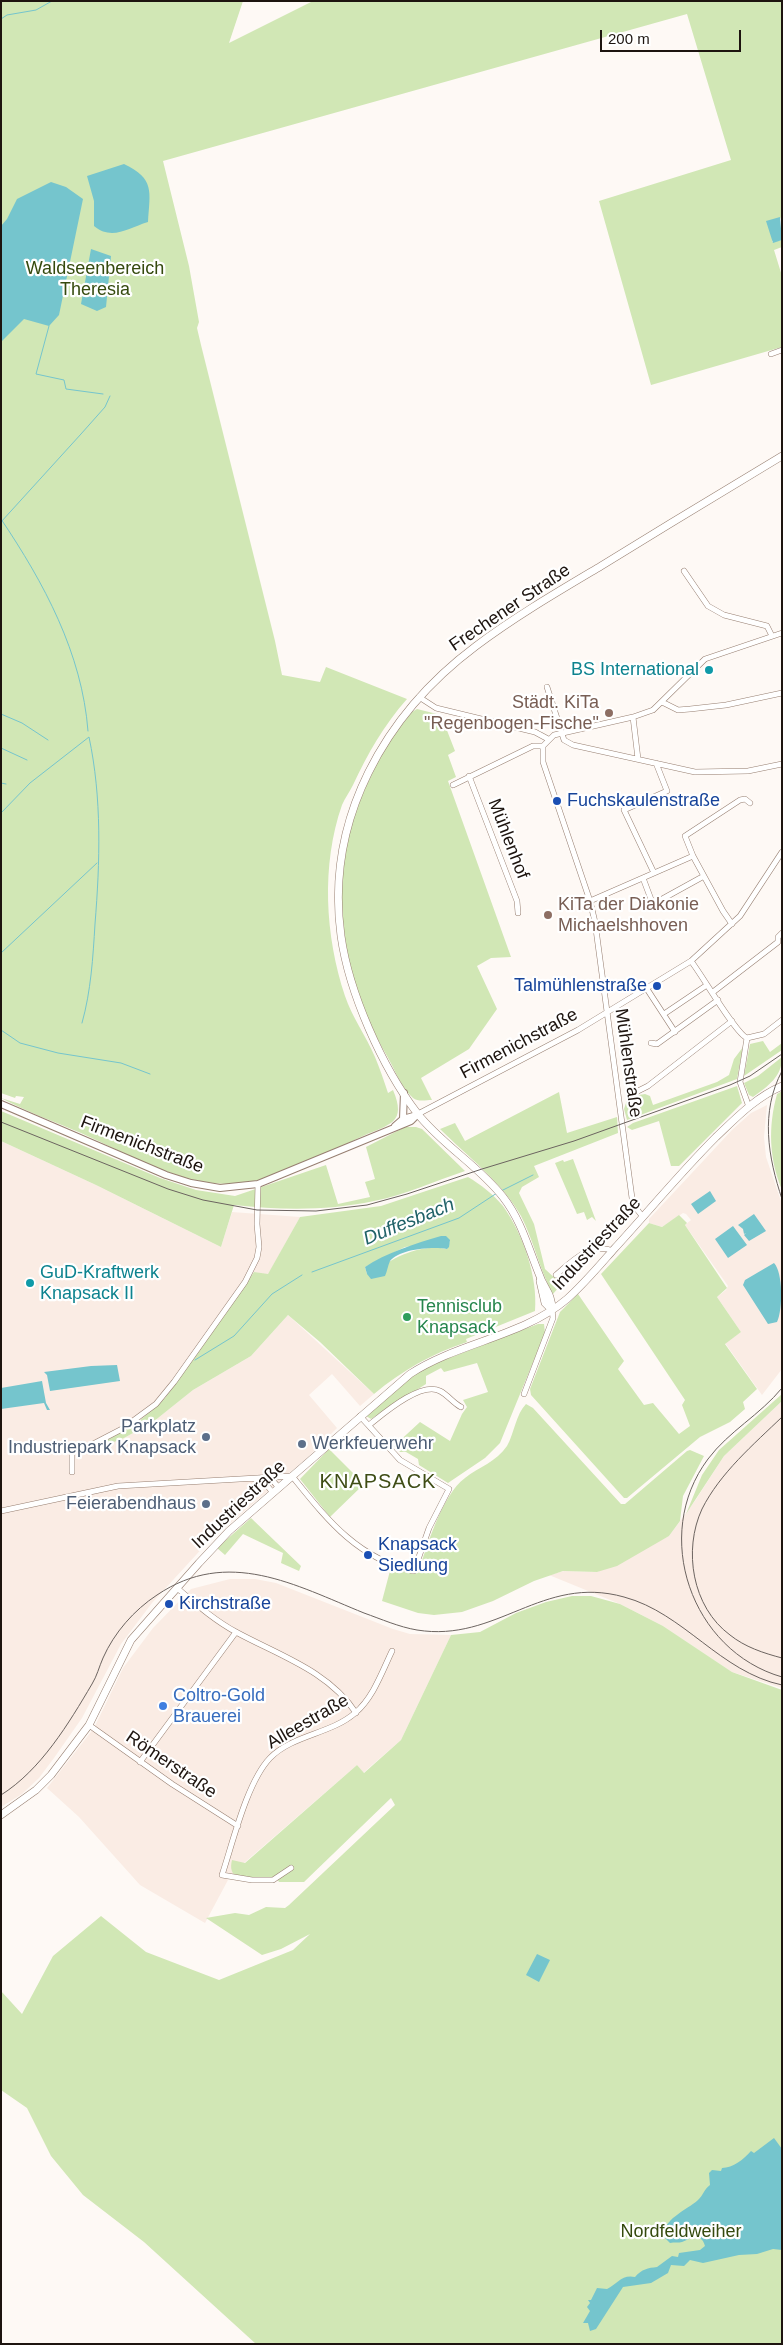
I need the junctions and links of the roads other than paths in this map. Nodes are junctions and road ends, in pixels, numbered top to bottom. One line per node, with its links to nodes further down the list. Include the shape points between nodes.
1 (782, 350): 2 (street)
2 (771, 354)
3 (782, 456): 9 (main road, Frechener Straße, via 518,617 476,646)
4 (684, 571): 6 (street, via 708,606 724,615 767,626)
5 (782, 633): 6 (street)
6 (772, 636): 10 (street, via 705,659)
7 (546, 687): 12 (street)
8 (782, 692): 10 (street, via 726,705 678,710)
9 (419, 697): 13 (street, via 436,708 536,732); 44 (main road, Frechener Straße, via 381,747 362,783 347,827 339,874 339,922 350,979)
10 (662, 702): 11 (street, via 653,710)
11 (633, 718): 12 (street); 15 (street)
12 (560, 733): 13 (street); 15 (street, via 573,745)
13 (548, 739): 14 (street)
14 (543, 746): 18 (street, via 533,746); 26 (street, Mühlenstraße, via 543,762)
15 (638, 759): 16 (street)
16 (656, 763): 17 (street, via 694,772 723,773); 23 (street, via 667,791 624,810)
17 (782, 764)
18 (469, 776): 19 (street); 27 (street, Mühlenhof, via 517,901)
19 (453, 785)
20 (750, 803): 22 (street, via 740,800 685,836)
21 (782, 852): 28 (street, Firmenichstraße)
22 (693, 856): 23 (street); 24 (street)
23 (654, 873): 25 (street)
24 (704, 876): 25 (street, via 655,903); 28 (street)
25 (644, 878): 26 (street)
26 (590, 901): 36 (street, Mühlenstraße)
27 (518, 913)
28 (732, 924): 31 (street, Firmenichstraße)
29 (782, 933): 30 (street, via 778,937)
30 (780, 943): 34 (street)
31 (691, 962): 32 (street); 33 (street, Firmenichstraße)
32 (707, 985): 34 (street); 37 (street)
33 (647, 988): 36 (street, Firmenichstraße); 37 (street)
34 (712, 992): 35 (street)
35 (718, 1000): 39 (street); 40 (street)
36 (608, 1014): 48 (street, Firmenichstraße); 52 (street, Mühlenstraße, via 632,1198)
37 (664, 1014): 40 (street)
38 (782, 1020): 41 (street, via 764,1034)
39 (732, 1021): 41 (street); 45 (street, via 648,1086)
40 (675, 1032): 42 (street, via 657,1044)
41 (747, 1038): 47 (street, via 740,1082)
42 (651, 1043)
43 (782, 1086): 47 (main road, Industriestraße)
44 (404, 1093): 48 (main road, Frechener Straße); 49 (street)
45 (630, 1095)
46 (1, 1104): 51 (street, Firmenichstraße, via 177,1179 220,1188)
47 (749, 1107): 52 (main road, Industriestraße, via 699,1154)
48 (418, 1114): 49 (street, Firmenichstraße); 50 (street, Firmenichstraße, via 411,1121); 55 (main road, Frechener Straße, via 501,1195 518,1220 540,1278 552,1299)
49 (403, 1119): 50 (street, Firmenichstraße)
50 (388, 1131): 51 (street, Firmenichstraße)
51 (258, 1184): 60 (street, via 259,1248 244,1282 160,1398 142,1416 122,1429 72,1452)
52 (643, 1217): 53 (main road, Industriestraße)
53 (612, 1251): 54 (street, via 604,1248 590,1251); 55 (main road, Industriestraße)
54 (556, 1275)
55 (552, 1310): 56 (street, via 553,1318); 58 (main road, Industriestraße, via 517,1329 421,1367)
56 (524, 1394)
57 (461, 1407): 59 (street, via 439,1390 426,1389 402,1401)
58 (360, 1416): 59 (street); 62 (main road, Industriestraße)
59 (370, 1425): 62 (street, via 400,1460 449,1489 428,1528 414,1571 379,1560 358,1547 329,1522)
60 (72, 1472)
61 (269, 1476): 62 (street); 63 (street); 64 (street)
62 (292, 1476): 64 (main road, Industriestraße)
63 (251, 1478): 64 (street); 65 (street, via 118,1486)
64 (276, 1490): 66 (main road, Industriestraße, via 229,1530)
65 (1, 1511)
66 (177, 1588): 67 (street); 70 (main road, Industriestraße, via 131,1640)
67 (236, 1632): 69 (street, via 305,1667 340,1693); 71 (street)
68 (392, 1651): 69 (street, Alleestraße, via 371,1693)
69 (356, 1713): 73 (street, Alleestraße, via 270,1758 253,1787)
70 (89, 1725): 71 (street, Römerstraße); 72 (main road, Industriestraße, via 51,1775)
71 (140, 1762): 73 (street, Römerstraße)
72 (1, 1815)
73 (238, 1826): 74 (street, Alleestraße, via 222,1875 273,1880)
74 (291, 1868)

